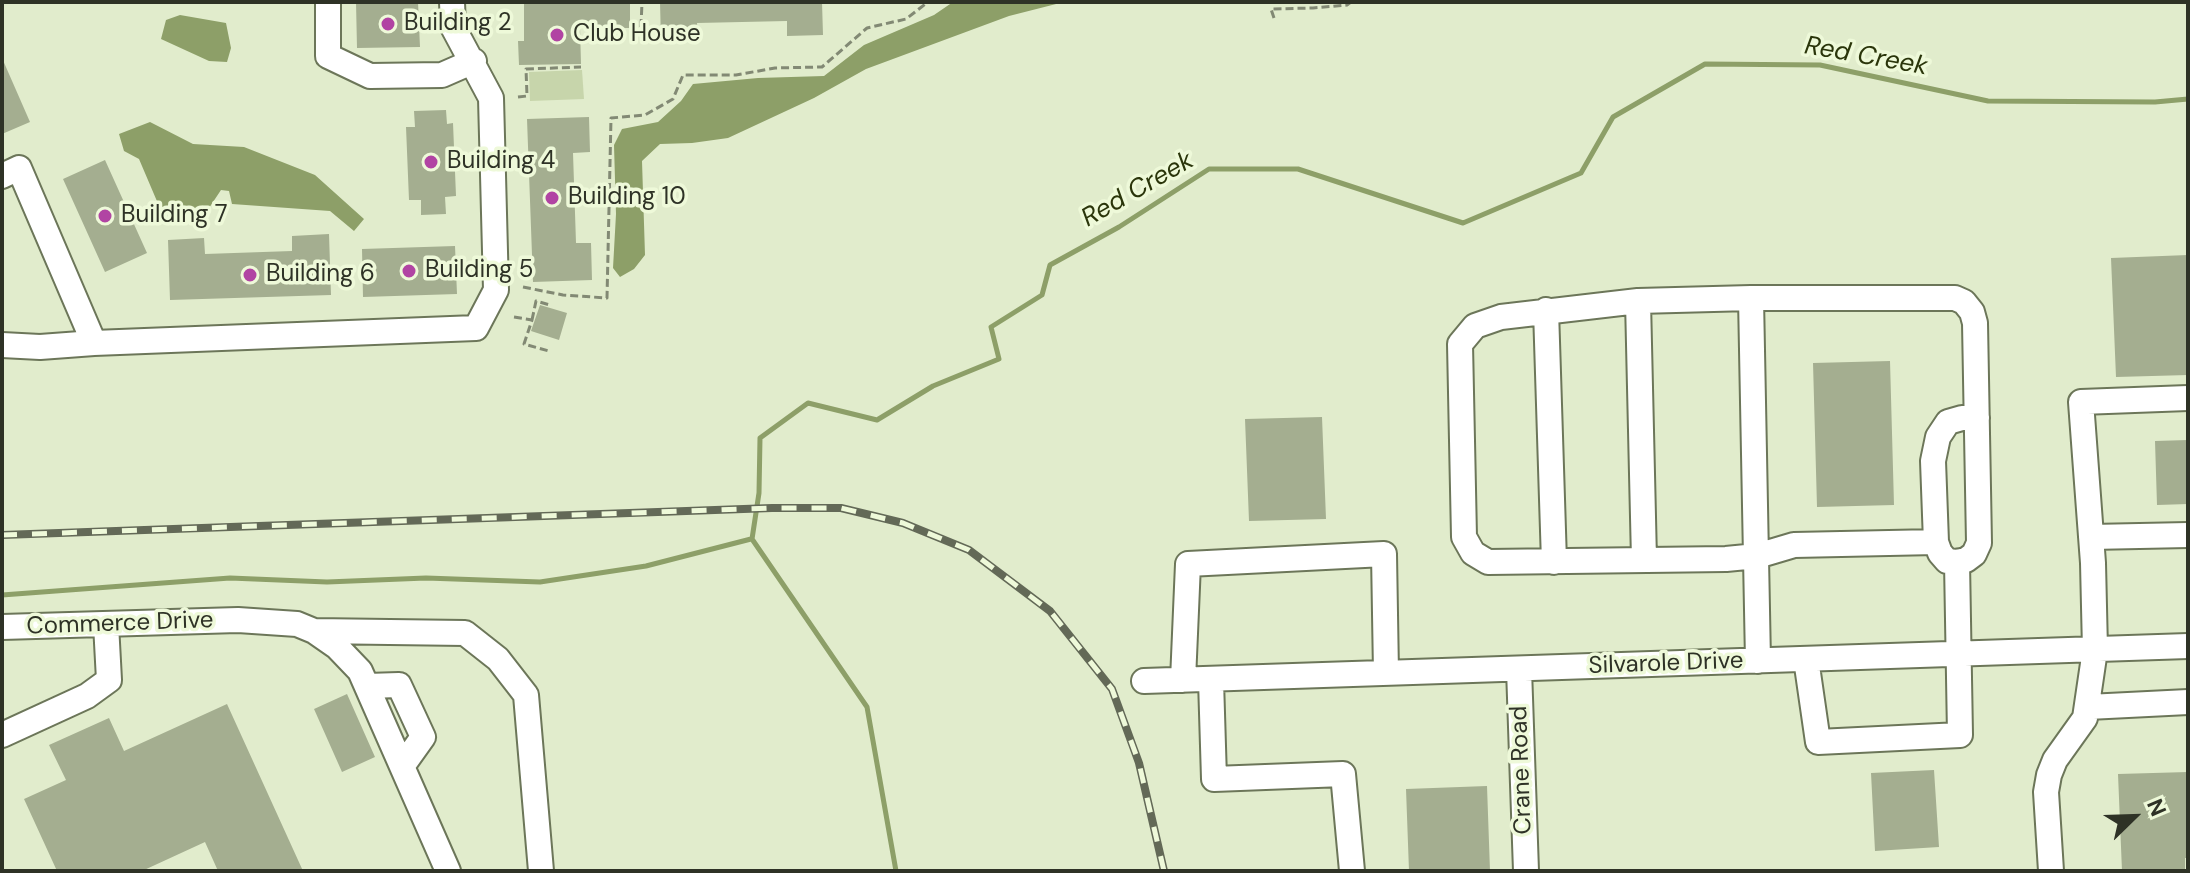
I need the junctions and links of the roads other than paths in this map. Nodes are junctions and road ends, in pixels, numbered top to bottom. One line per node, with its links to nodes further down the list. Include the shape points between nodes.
1 (328, 2): 3 (street, via 328,56 370,76 442,75)
2 (452, 2): 3 (street, via 453,27)
3 (474, 61): 8 (street, via 491,98 496,290 476,328)
4 (2, 176): 8 (street, via 19,168)
5 (1751, 298): 6 (street); 11 (street, via 1964,302 1975,323); 15 (street)
6 (1638, 301): 7 (street); 16 (street)
7 (1546, 310): 17 (street); 17 (street, via 1475,326 1460,344 1464,537 1473,553 1488,562)
8 (94, 343): 9 (street)
9 (2, 345)
10 (2188, 398): 13 (street, via 2081,402)
11 (1977, 418): 14 (street, via 1948,422 1938,437 1933,461); 18 (street, via 1979,543 1974,554)
12 (2188, 535): 13 (street)
13 (2091, 537): 23 (street)
14 (1936, 542): 15 (street, via 1794,545); 18 (street, via 1947,561)
15 (1757, 556): 16 (street); 26 (street)
16 (1644, 560): 17 (street)
17 (1554, 562)
18 (1957, 562): 24 (street)
19 (106, 624): 20 (street, Commerce Drive); 21 (street, Commerce Drive, via 238,620 297,624); 34 (street, via 109,680 87,696)
20 (2, 627)
21 (314, 631): 35 (street, via 360,671); 36 (street, via 465,633 498,659 526,695)
22 (2188, 646): 23 (street, Silvarole Drive)
23 (2095, 650): 24 (street, Silvarole Drive); 33 (street)
24 (1959, 654): 25 (street, Silvarole Drive); 25 (street, via 1960,735 1818,742)
25 (1806, 659): 26 (street, Silvarole Drive)
26 (1758, 661): 27 (street, Silvarole Drive)
27 (1519, 669): 28 (street, Silvarole Drive); 38 (street, Crane Road)
28 (1386, 673): 29 (street, via 1384,554 1188,564); 30 (street, Silvarole Drive)
29 (1183, 680): 30 (street, Silvarole Drive); 31 (street, Silvarole Drive)
30 (1211, 680): 37 (street, via 1214,779 1343,774)
31 (1144, 681)
32 (2188, 702): 33 (street)
33 (2088, 707): 39 (street, via 2049,775)
34 (2, 735)
35 (448, 871)
36 (541, 871)
37 (1352, 871)
38 (1526, 871)
39 (2051, 871)

